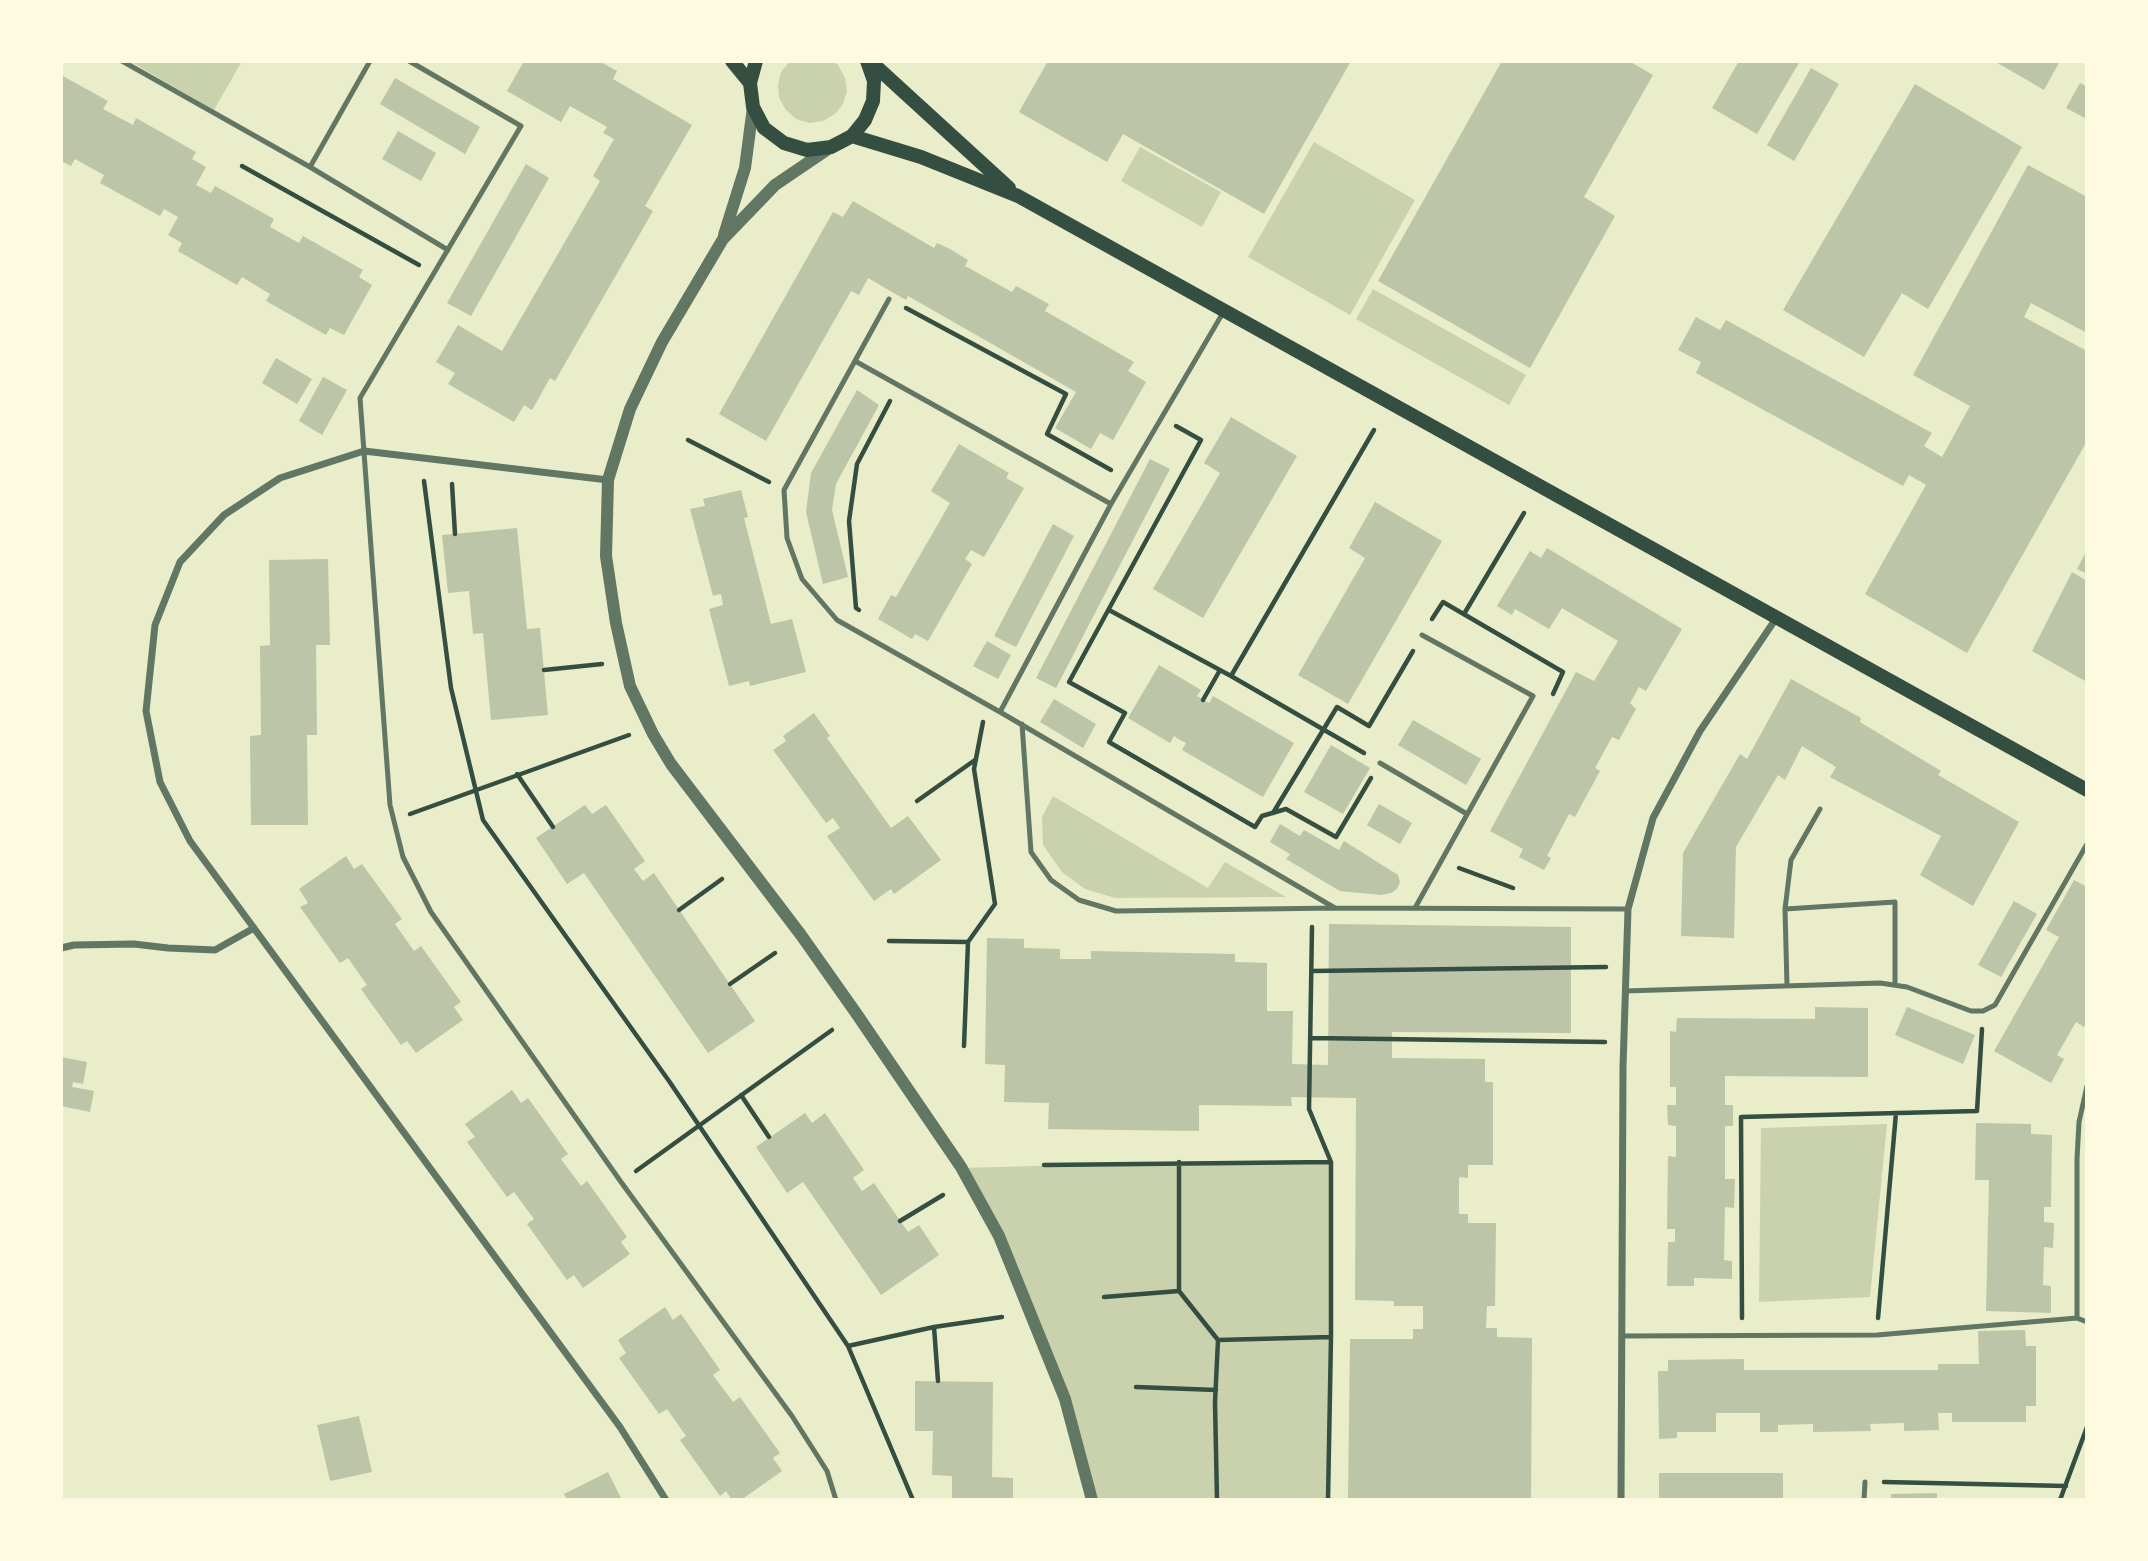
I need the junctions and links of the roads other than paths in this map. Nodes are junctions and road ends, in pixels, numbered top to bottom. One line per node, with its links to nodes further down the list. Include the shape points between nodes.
1 (122, 61): 11 (lane)
2 (370, 61): 11 (lane)
3 (409, 61): 14 (lane, via 521,126)
4 (732, 61): 7 (main road)
5 (756, 61): 7 (main road)
6 (869, 61): 9 (main road, via 873,101); 12 (main road)
7 (750, 83): 8 (main road)
8 (753, 107): 10 (main road, via 765,128 783,143 807,150); 13 (street, via 745,169)
9 (852, 136): 10 (main road); 12 (main road, via 921,157)
10 (831, 147): 13 (street, via 775,185)
11 (310, 167): 14 (lane)
12 (1018, 196): 16 (main road)
13 (723, 239): 19 (street, via 662,342 630,409)
14 (448, 250): 18 (lane, via 360,398)
15 (889, 299): 17 (lane)
16 (1224, 311): 20 (lane); 21 (main road)
17 (855, 361): 20 (lane); 23 (lane, via 783,490 787,538 802,579 836,620)
18 (364, 451): 19 (street); 34 (street, via 280,478 223,515 180,562 155,625 146,711 160,782 190,841); 45 (lane, via 390,806 403,857 431,912 792,1416 827,1471)
19 (608, 480): 46 (street, via 606,556 630,686 671,764 805,940 961,1167 999,1236 1028,1304 1065,1399)
20 (1111, 504): 23 (lane)
21 (1777, 617): 26 (main road); 32 (street, via 1700,731 1653,818)
22 (1422, 635): 28 (lane, via 1533,696)
23 (1000, 712): 24 (lane)
24 (1022, 724): 30 (lane); 30 (lane, via 1031,852 1051,880 1079,900 1116,911)
25 (1380, 763): 28 (lane)
26 (2087, 790)
27 (1820, 809): 33 (lane, via 1791,860)
28 (1467, 814): 31 (lane)
29 (2087, 844): 36 (lane, via 1995,1004 1971,1011)
30 (1335, 908): 31 (lane)
31 (1415, 908): 32 (lane)
32 (1628, 909): 38 (street)
33 (1785, 909): 36 (lane, via 1895,902); 37 (lane)
34 (254, 928): 35 (street, via 215,950 134,944); 44 (street, via 620,1427)
35 (61, 948)
36 (1895, 985): 37 (lane)
37 (1787, 986): 38 (lane)
38 (1625, 990): 42 (street)
39 (2087, 1086): 40 (lane, via 2077,1159)
40 (2077, 1318): 41 (lane); 42 (lane, via 1877,1335)
41 (2087, 1322)
42 (1623, 1336): 47 (street)
43 (1865, 1482): 48 (lane)
44 (666, 1500)
45 (836, 1500)
46 (1091, 1500)
47 (1621, 1500)
48 (1864, 1500)

